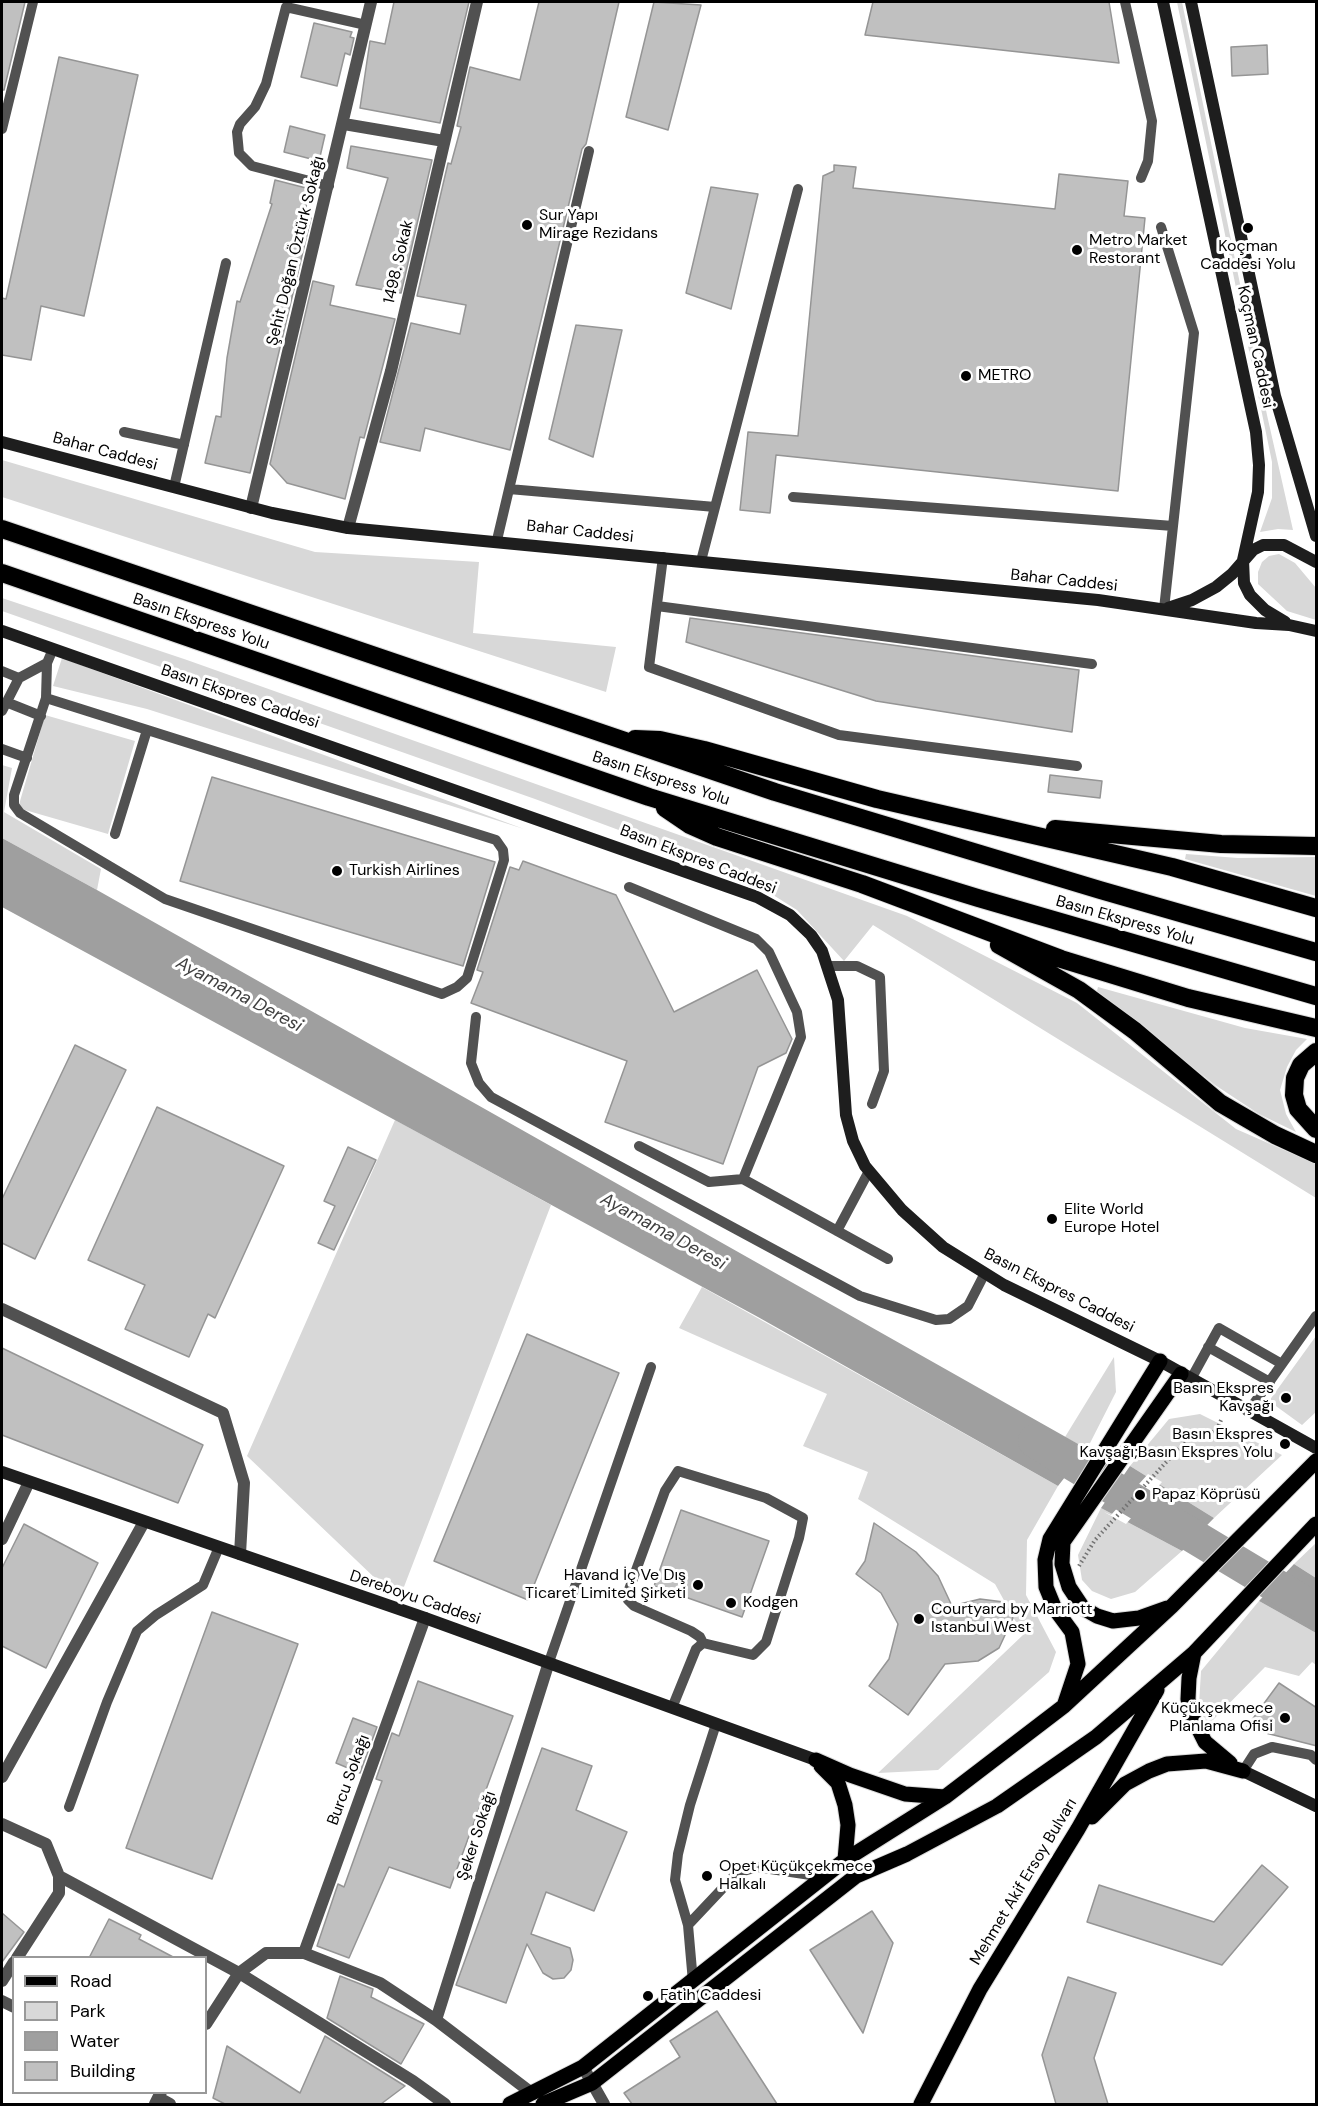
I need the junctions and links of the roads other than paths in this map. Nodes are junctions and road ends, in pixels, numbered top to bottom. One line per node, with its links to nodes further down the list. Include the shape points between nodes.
1 (33, 2): 9 (lane)
2 (371, 2): 7 (street, Şehit Doğan Öztürk Sokağı)
3 (477, 2): 10 (street, 1498. Sokak)
4 (1125, 2): 12 (lane, via 1152,121 1148,161)
5 (1163, 2): 31 (main road, Koçman Caddesi, via 1256,432 1258,492)
6 (1191, 2): 28 (main road, Koçman Caddesi, via 1275,396)
7 (366, 25): 8 (street, Şehit Doğan Öztürk Sokağı); 13 (lane, via 286,7 266,84 237,132 239,153 252,166)
8 (344, 124): 10 (street); 13 (street, Şehit Doğan Öztürk Sokağı)
9 (2, 129)
10 (444, 141): 26 (street, 1498. Sokak, via 391,370)
11 (589, 151): 21 (lane)
12 (1141, 178)
13 (329, 186): 24 (street, Şehit Doğan Öztürk Sokağı)
14 (798, 189): 23 (lane)
15 (1161, 227): 25 (lane, via 1194,333)
16 (226, 263): 19 (lane)
17 (124, 432): 19 (lane)
18 (2, 442): 20 (main road, Bahar Caddesi)
19 (184, 445): 20 (lane)
20 (174, 487): 24 (main road, Bahar Caddesi)
21 (509, 489): 23 (lane); 29 (lane)
22 (793, 497): 25 (lane)
23 (715, 507): 32 (lane)
24 (251, 508): 26 (main road, Bahar Caddesi)
25 (1173, 526): 36 (lane)
26 (348, 528): 29 (main road, Bahar Caddesi)
27 (2, 530): 49 (highway, Basın Ekspress Yolu)
28 (1317, 536)
29 (497, 540): 30 (main road, Bahar Caddesi)
30 (663, 557): 32 (main road, Bahar Caddesi); 35 (lane)
31 (1243, 560): 33 (main road, via 1252,550 1274,543); 36 (main road, via 1216,587); 37 (main road, via 1244,583 1250,595 1264,610)
32 (701, 561): 36 (main road, Bahar Caddesi)
33 (1317, 562)
34 (2, 573): 53 (highway, Basın Ekspress Yolu)
35 (657, 606): 42 (lane); 52 (lane, via 649,667 839,735)
36 (1164, 609): 37 (main road, Bahar Caddesi)
37 (1289, 625): 39 (main road)
38 (2, 630): 40 (main road, Basın Ekspres Caddesi)
39 (1317, 631)
40 (53, 649): 41 (lane); 61 (main road, Basın Ekspres Caddesi, via 757,897 790,915 811,935)
41 (47, 663): 44 (lane); 45 (lane)
42 (1092, 664)
43 (2, 671): 44 (lane)
44 (19, 678): 46 (lane)
45 (46, 698): 47 (lane); 48 (lane)
46 (3, 707): 47 (lane)
47 (41, 716): 51 (lane)
48 (147, 730): 51 (lane, via 496,840 504,860 466,978 458,987 442,994 165,899 20,813 14,800); 55 (lane)
49 (605, 736): 54 (highway, via 660,740 704,750 877,799); 60 (highway, Basın Ekspress Yolu, via 839,812)
50 (2, 749): 51 (lane)
51 (27, 758)
52 (1077, 766)
53 (649, 797): 59 (highway, via 690,825 717,837); 62 (highway, Basın Ekspress Yolu)
54 (995, 825): 56 (highway, via 1221,844); 58 (highway, via 1172,867)
55 (115, 834)
56 (1317, 846)
57 (629, 887): 71 (lane, via 756,939 769,952 797,1012 801,1037)
58 (1317, 908)
59 (936, 911): 64 (highway, via 1122,979); 69 (highway, via 1079,990 1135,1031 1220,1103)
60 (1317, 952)
61 (829, 966): 66 (lane, via 857,966 880,977 884,1071); 70 (main road, Basın Ekspres Caddesi, via 838,1000 846,1115 853,1141)
62 (1317, 996)
63 (476, 1017): 74 (lane, via 471,1063 479,1083 491,1097 860,1296 943,1320 955,1317 968,1306)
64 (1317, 1028)
65 (1317, 1052): 67 (highway, via 1301,1065 1294,1095 1298,1109)
66 (872, 1104)
67 (1317, 1129)
68 (639, 1146): 71 (lane, via 709,1182)
69 (1317, 1154)
70 (869, 1171): 72 (lane); 74 (main road, Basın Ekspres Caddesi, via 902,1210 943,1247)
71 (743, 1179): 72 (lane)
72 (837, 1231): 73 (lane)
73 (888, 1259)
74 (985, 1274): 78 (main road, Basın Ekspres Caddesi)
75 (2, 1309): 92 (street, via 223,1413 244,1483)
76 (1317, 1316): 79 (lane)
77 (1208, 1347): 79 (lane, via 1219,1328); 81 (lane); 82 (lane)
78 (1160, 1361): 81 (main road, Basın Ekspres Caddesi); 99 (main road, via 1050,1539 1045,1560 1046,1587 1077,1648 1078,1664)
79 (1282, 1364): 82 (lane)
80 (651, 1367): 97 (lane)
81 (1186, 1377): 83 (main road, Basın Ekspres Caddesi); 93 (main road, via 1156,1408 1064,1542 1062,1564 1069,1587 1083,1608 1113,1621 1139,1618)
82 (1270, 1382): 83 (lane)
83 (1248, 1412): 84 (main road, Basın Ekspres Caddesi)
84 (1317, 1448)
85 (1317, 1461): 93 (main road)
86 (2, 1472): 87 (main road, Dereboyu Caddesi)
87 (29, 1482): 88 (main road, Dereboyu Caddesi); 90 (street)
88 (144, 1522): 91 (main road, Dereboyu Caddesi); 105 (street)
89 (1317, 1524): 96 (main road, Mehmet Akif Ersoy Bulvarı)
90 (2, 1539)
91 (219, 1547): 92 (main road, Dereboyu Caddesi); 108 (lane, via 203,1585 137,1631)
92 (240, 1554): 94 (main road, Dereboyu Caddesi)
93 (1172, 1606): 99 (main road)
94 (425, 1618): 97 (main road, Dereboyu Caddesi); 115 (street, Burcu Sokağı)
95 (703, 1643): 95 (lane, via 753,1655 763,1648 800,1538 803,1518 766,1498 678,1470 664,1491 627,1595 634,1606 691,1631); 100 (lane, via 696,1649)
96 (1194, 1653): 98 (main road, Mehmet Akif Ersoy Bulvarı); 104 (main road, via 1188,1700 1197,1728 1216,1752)
97 (549, 1662): 100 (main road, Dereboyu Caddesi); 121 (street, Şeker Sokağı)
98 (1162, 1680): 110 (main road, Mehmet Akif Ersoy Bulvarı); 124 (main road, Mehmet Akif Ersoy Bulvarı, via 1096,1737 997,1806 856,1876)
99 (1064, 1706): 106 (main road)
100 (672, 1708): 101 (main road, Dereboyu Caddesi)
101 (716, 1724): 102 (main road, Dereboyu Caddesi); 114 (lane, via 678,1854 675,1880)
102 (816, 1760): 106 (main road, via 905,1794); 111 (main road, via 838,1783 845,1805)
103 (1317, 1760): 104 (lane, via 1280,1747 1265,1748 1254,1754)
104 (1243, 1771): 107 (main road); 110 (main road, via 1206,1761 1167,1764 1125,1784)
105 (2, 1777)
106 (945, 1797): 111 (main road)
107 (1317, 1806)
108 (69, 1808)
109 (2, 1824): 112 (street, via 46,1844)
110 (1078, 1829): 131 (main road, Mehmet Akif Ersoy Bulvarı, via 981,1989)
111 (845, 1860): 113 (main road)
112 (59, 1876): 116 (street, via 59,1893); 118 (street)
113 (824, 1877): 114 (lane, via 757,1867 737,1873); 120 (main road)
114 (688, 1925): 120 (lane)
115 (304, 1953): 118 (street, via 266,1953); 121 (street, via 380,1983)
116 (18, 1956)
117 (12, 1965): 119 (street)
118 (239, 1973): 122 (street); 128 (street)
119 (2, 1981)
120 (693, 1982): 123 (main road)
121 (436, 2020): 126 (street)
122 (207, 2022)
123 (583, 2067): 124 (street); 126 (main road)
124 (592, 2083): 126 (main road, Mehmet Akif Ersoy Bulvarı); 130 (street)
125 (158, 2098): 127 (street)
126 (538, 2099): 129 (main road)
127 (170, 2104)
128 (445, 2104)
129 (510, 2104)
130 (604, 2104)
131 (921, 2104)

